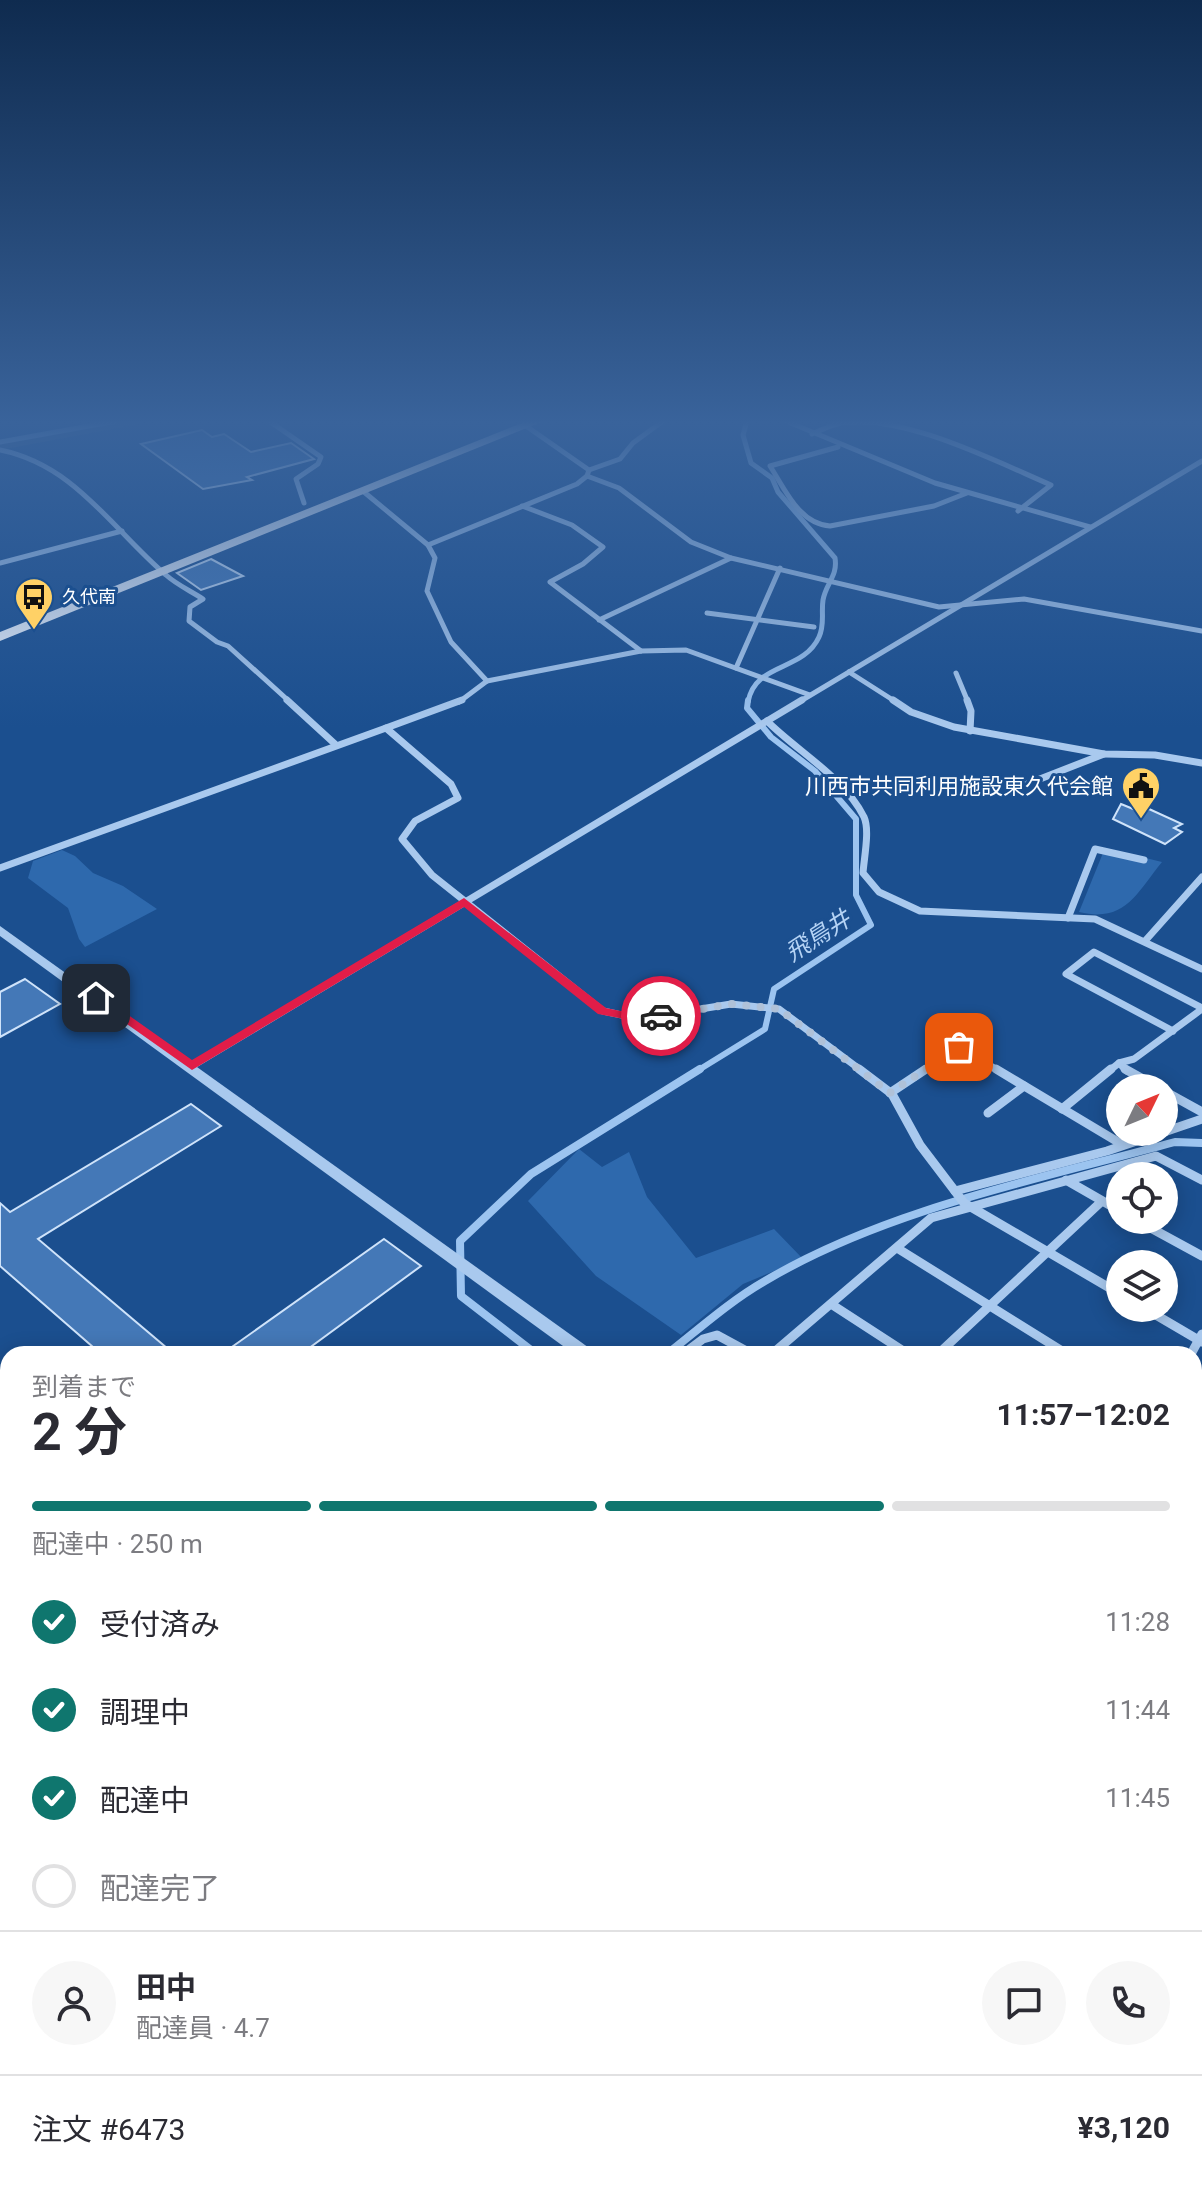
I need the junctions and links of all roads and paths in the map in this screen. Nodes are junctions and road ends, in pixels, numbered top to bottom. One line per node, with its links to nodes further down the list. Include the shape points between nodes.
1 (114, 523): 13 (street)
2 (257, 523): 17 (main road)
3 (277, 523): 17 (main road)
4 (402, 523): 14 (street)
5 (480, 523): 14 (street)
6 (568, 523): 21 (street, via 603,547 550,582)
7 (666, 523): 15 (street, via 691,542)
8 (815, 523): 9 (street)
9 (844, 523)
10 (1075, 523): 12 (street)
11 (1097, 523): 12 (street)
12 (1091, 527): 19 (street)
13 (122, 531): 16 (street); 17 (street)
14 (428, 545): 31 (street, via 435,558 427,591 451,642)
15 (731, 558): 18 (street); 21 (street)
16 (0, 563)
17 (158, 566): 23 (main road); 26 (main road); 36 (street, via 203,599 190,607 189,621 228,646)
18 (780, 568): 19 (street, via 939,607); 22 (street)
19 (961, 606): 25 (street, via 1024,599); 29 (street)
20 (707, 613): 22 (street)
21 (599, 620): 27 (street)
22 (757, 620): 24 (street); 28 (street)
23 (0, 624)
24 (814, 627)
25 (1202, 631)
26 (0, 637)
27 (641, 651): 28 (street, via 686,650); 31 (street)
28 (736, 668): 32 (street)
29 (849, 672): 32 (street); 35 (street, via 911,712)
30 (956, 673): 35 (street, via 971,711)
31 (487, 681): 34 (street, via 457,704)
32 (810, 695): 33 (street)
33 (767, 721): 43 (street); 44 (street, via 825,767 865,819 863,873 879,892 920,911)
34 (386, 728): 36 (street); 43 (street, via 451,784 458,798 415,821 402,839)
35 (970, 731): 37 (street)
36 (335, 744): 41 (street)
37 (1104, 754): 38 (street); 39 (street)
38 (1202, 763)
39 (1022, 786)
40 (1144, 860): 44 (street, via 1095,849)
41 (0, 868)
42 (1202, 877): 46 (street)
43 (464, 902): 51 (street); 54 (street, via 603,1011 640,1019 731,1004 779,1009)
44 (1068, 918): 46 (street, via 1095,919)
45 (0, 930): 51 (street)
46 (1145, 941): 47 (street)
47 (1202, 969)
48 (1202, 1008): 49 (street); 49 (street, via 1094,952 1066,974)
49 (1173, 1031): 50 (street, via 1134,1059)
50 (1119, 1063): 52 (street); 56 (street)
51 (192, 1066): 78 (street)
52 (1133, 1074)
53 (1024, 1086): 54 (street, via 959,1047); 56 (street); 58 (street)
54 (890, 1093): 65 (street)
55 (1178, 1099): 57 (street)
56 (1062, 1109): 61 (street)
57 (1202, 1112)
58 (988, 1113)
59 (1202, 1119): 60 (street)
60 (1178, 1127)
61 (1106, 1135)
62 (1119, 1146): 65 (street)
63 (1066, 1180): 64 (street, via 1156,1156); 66 (street); 68 (street)
64 (1202, 1180)
65 (955, 1191): 68 (street)
66 (1102, 1201): 67 (street); 71 (street)
67 (1106, 1203)
68 (974, 1209): 70 (street, via 931,1218); 71 (street)
69 (1162, 1234): 72 (street)
70 (897, 1248): 74 (street); 75 (street)
71 (1046, 1251): 73 (street); 75 (street)
72 (1202, 1256)
73 (1106, 1286)
74 (831, 1304): 81 (street); 82 (street)
75 (989, 1306): 83 (street); 84 (street)
76 (1170, 1322): 77 (street)
77 (1200, 1338)
78 (575, 1346)
79 (692, 1346): 80 (street, via 704,1336 724,1335)
80 (740, 1346)
81 (781, 1346)
82 (896, 1346)
83 (946, 1346)
84 (1054, 1346)

